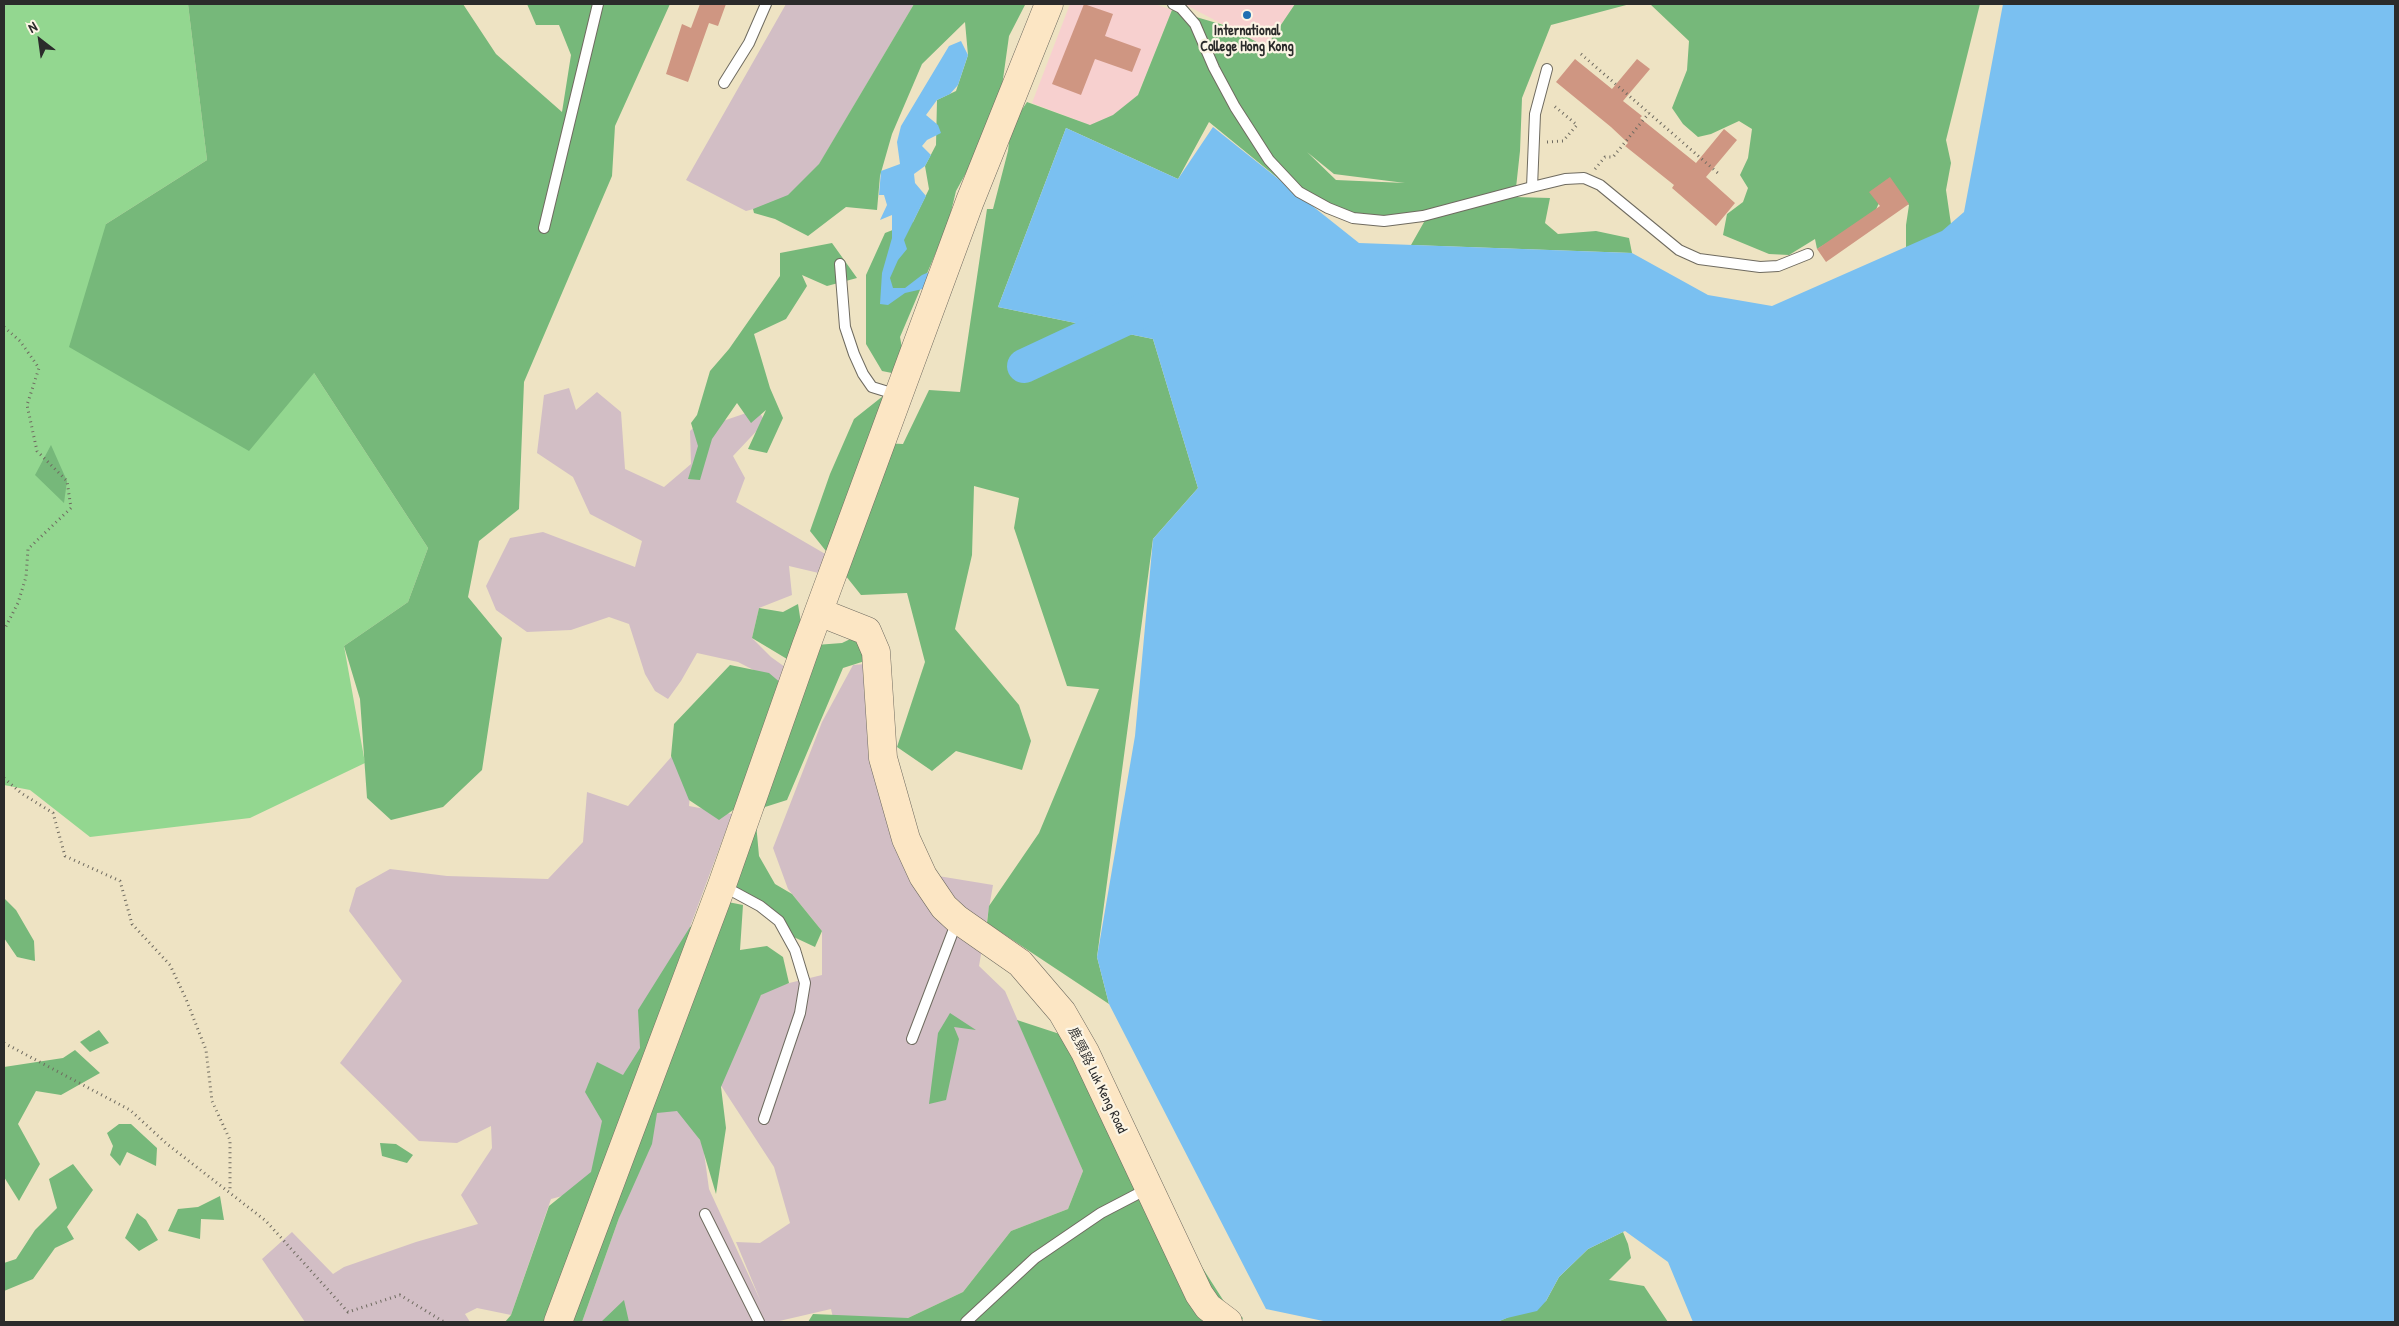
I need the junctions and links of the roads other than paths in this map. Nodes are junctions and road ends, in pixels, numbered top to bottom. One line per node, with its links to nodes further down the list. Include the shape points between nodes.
1 (598, 4): 8 (lane)
2 (766, 4): 6 (lane, via 749,43)
3 (1049, 4): 11 (main road, via 970,202)
4 (1173, 4): 7 (lane, via 1195,24 1235,107 1269,160 1300,192 1328,208 1353,218 1384,221 1423,216)
5 (1547, 69): 7 (lane, via 1536,114)
6 (724, 83)
7 (1532, 187): 9 (lane, via 1584,178 1600,185 1679,250 1699,259 1760,267 1778,266)
8 (544, 228)
9 (1808, 254)
10 (840, 264): 11 (lane, via 845,327 863,374 872,387)
11 (900, 396): 12 (main road)
12 (819, 612): 13 (main road); 14 (main road, 鹿頸路 Luk Keng Road, via 867,631 876,652 883,758 902,830 928,884)
13 (722, 886): 16 (lane, via 760,906 779,921 795,950 805,983 800,1013); 19 (main road)
14 (957, 919): 15 (lane); 17 (main road, 鹿頸路 Luk Keng Road, via 1020,963 1062,1012 1085,1052)
15 (912, 1039)
16 (764, 1119)
17 (1149, 1188): 21 (lane, via 1102,1213 1035,1258); 22 (main road, 鹿頸路 Luk Keng Road, via 1199,1294 1208,1307)
18 (705, 1214): 20 (lane)
19 (558, 1322)
20 (759, 1322)
21 (966, 1322)
22 (1228, 1322)

